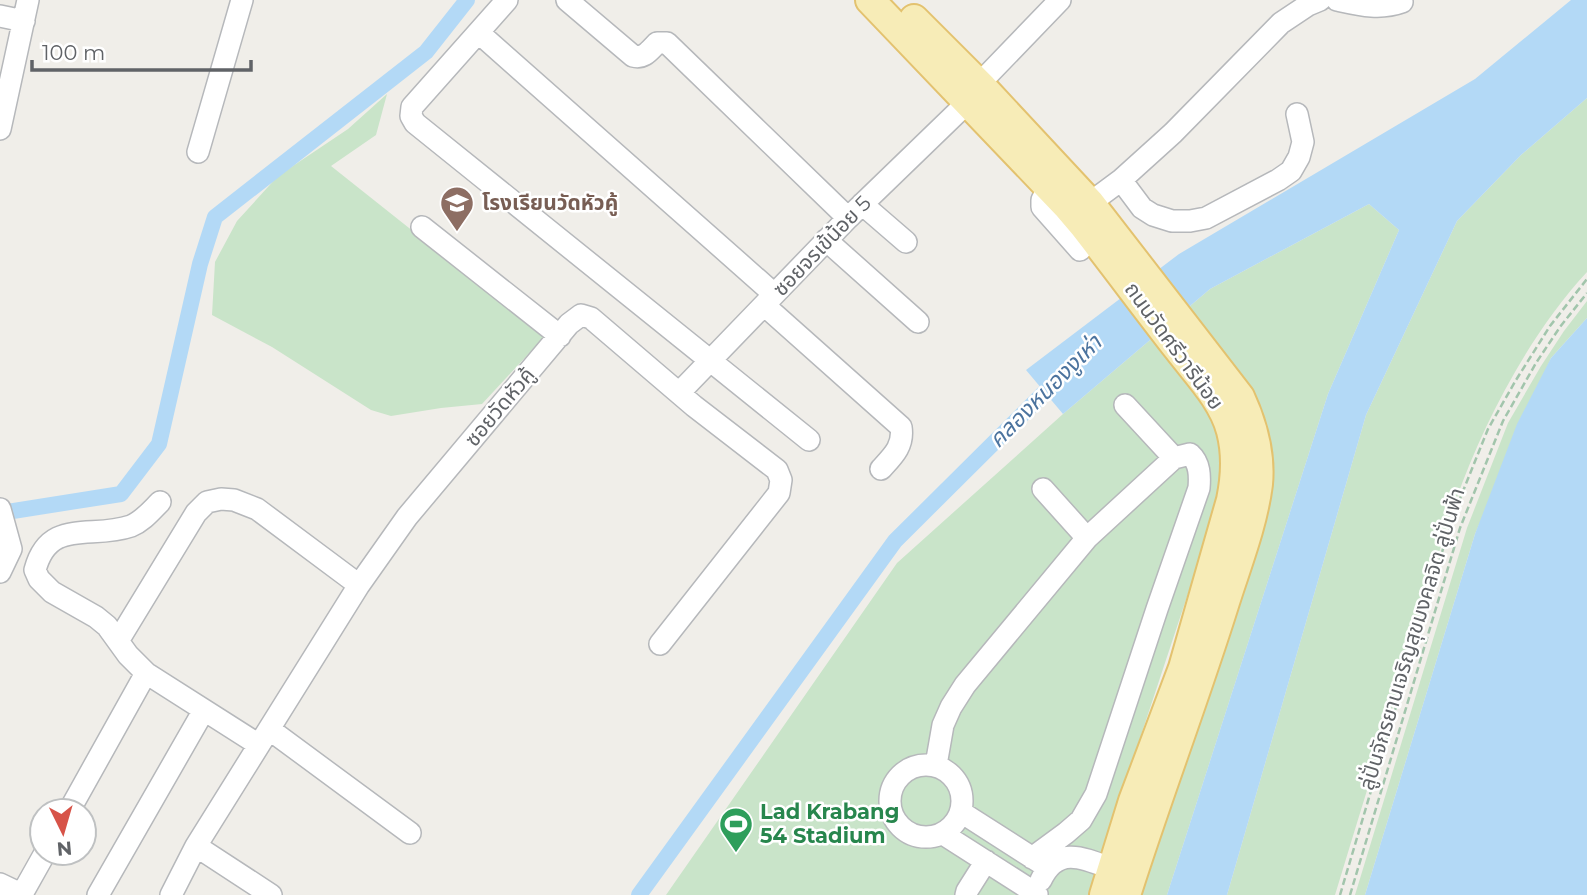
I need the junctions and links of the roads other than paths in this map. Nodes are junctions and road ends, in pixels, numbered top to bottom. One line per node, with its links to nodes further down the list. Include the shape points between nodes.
1 (29, 0): 12 (street)
2 (242, 0): 17 (street)
3 (507, 0): 13 (street)
4 (567, 0): 19 (street, via 633,55 645,55 657,43 667,43)
5 (870, 0): 14 (main road, ถนนวัดศรีวารีน้อย)
6 (895, 0): 14 (main road, ถนนวัดศรีวารีน้อย)
7 (1060, 0): 14 (street, ซอยจรเข้น้อย 5)
8 (1320, 0): 18 (street, via 1281,23)
9 (1337, 0): 10 (street, via 1378,7)
10 (1402, 2)
11 (0, 16): 12 (street)
12 (24, 21): 16 (street)
13 (479, 33): 24 (street); 27 (street, via 412,107 415,123)
14 (973, 93): 19 (street, ซอยจรเข้น้อย 5); 20 (main road, ถนนวัดศรีวารีน้อย); 20 (main road, ถนนวัดศรีวารีน้อย, via 1049,187)
15 (1297, 114): 18 (street, via 1303,142 1291,170 1206,218 1172,221 1153,215)
16 (0, 129)
17 (198, 152)
18 (1121, 180): 20 (street)
19 (855, 211): 22 (street, ซอยจรเข้น้อย 5); 23 (street)
20 (1088, 222): 28 (main road, ถนนวัดศรีวารีน้อย)
21 (422, 227): 26 (street)
22 (826, 240): 24 (street, ซอยจรเข้น้อย 5); 25 (street)
23 (906, 243)
24 (769, 300): 27 (street, ซอยจรเข้น้อย 5); 33 (street, via 901,427 900,446)
25 (918, 322)
26 (560, 336): 29 (street, ซอยวัดหัวคู้, via 581,315 591,318); 39 (street, ซอยวัดหัวคู้, via 407,517)
27 (711, 360): 29 (street, ซอยจรเข้น้อย 5); 31 (street)
28 (1213, 377): 54 (main road, ถนนวัดศรีวารีน้อย, via 1236,454 1236,477 1183,668); 62 (main road, ถนนวัดศรีวารีน้อย, via 1240,397 1251,419 1258,485 1203,673)
29 (679, 393): 41 (street, ซอยวัดหัวคู้, via 777,470 781,487)
30 (1125, 405): 32 (street)
31 (809, 440)
32 (1174, 458): 37 (street); 52 (street, via 1190,454 1195,458 1199,488 1096,794 1081,820)
33 (881, 469)
34 (1043, 488): 37 (street)
35 (160, 502): 40 (street, via 134,525 54,539 37,562 39,579 52,592 96,617)
36 (2, 515): 38 (street, via 10,552)
37 (1087, 538): 45 (street, via 965,685 943,725)
38 (0, 572)
39 (359, 585): 40 (street, via 257,509 234,500 207,502); 44 (street, ซอยวัดหัวคู้)
40 (118, 641): 42 (street)
41 (660, 644)
42 (146, 673): 43 (street); 46 (street)
43 (205, 710): 44 (street); 57 (street)
44 (264, 737): 48 (street); 50 (street, ซอยวัดหัวคู้)
45 (936, 765): 47 (street, via 959,783); 49 (street, via 905,770 889,797 899,826 912,835 928,838)
46 (77, 797)
47 (961, 812): 49 (street); 52 (street)
48 (410, 833)
49 (943, 834): 51 (street)
50 (196, 846): 58 (street, ซอยวัดหัวคู้); 59 (street)
51 (986, 862): 60 (street); 61 (street)
52 (1039, 862): 54 (street, via 1087,859); 61 (street)
53 (38, 867): 56 (street)
54 (1108, 882)
55 (0, 884): 56 (street)
56 (23, 895)
57 (98, 895)
58 (171, 895)
59 (271, 895)
60 (967, 895)
61 (1037, 895)
62 (1126, 895)

